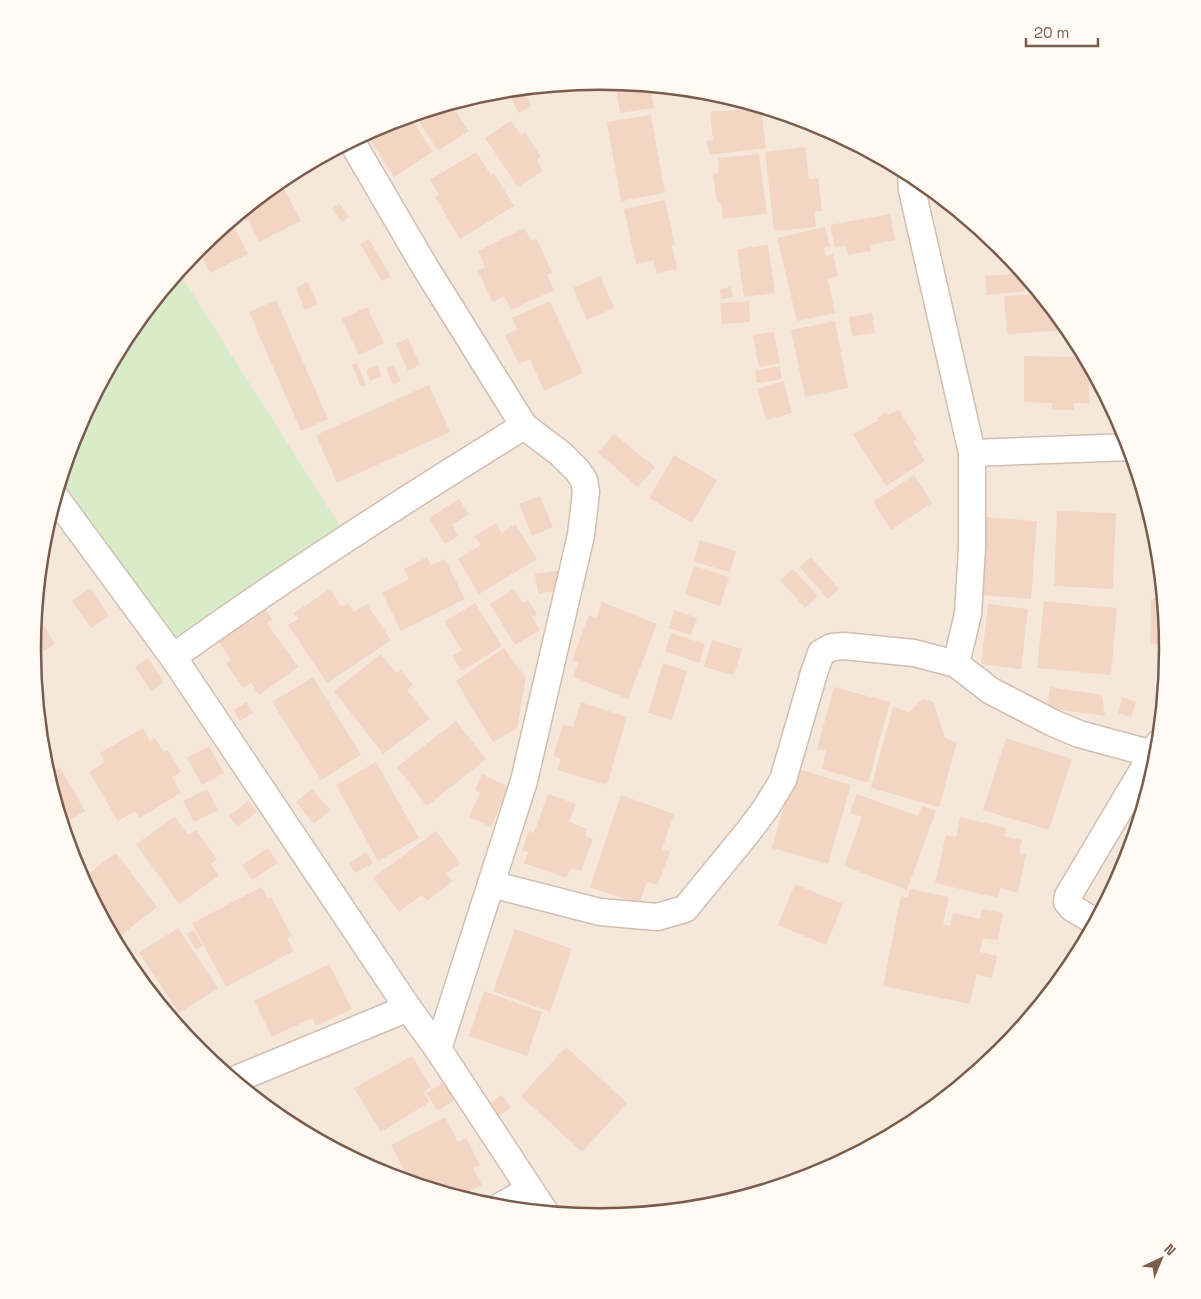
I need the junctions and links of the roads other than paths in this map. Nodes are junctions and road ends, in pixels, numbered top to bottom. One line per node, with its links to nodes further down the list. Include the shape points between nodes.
1 (355, 147): 3 (street)
2 (912, 186): 5 (street)
3 (524, 426): 7 (street, via 254,598); 11 (street, via 577,470 584,480 586,492 581,535 524,781)
4 (1122, 447): 5 (street)
5 (972, 453): 8 (street, via 968,614)
6 (60, 504): 7 (street)
7 (173, 657): 13 (street)
8 (956, 664): 9 (street, via 991,692 1053,723 1129,749); 11 (street, via 914,652 844,646 832,647 821,653 782,780 748,832 684,909 656,918 600,912)
9 (1150, 752)
10 (1147, 768): 12 (street, via 1068,896 1067,902 1072,908)
11 (491, 884): 14 (street)
12 (1090, 919)
13 (408, 1008): 14 (street); 15 (street)
14 (438, 1048): 16 (street)
15 (241, 1077)
16 (530, 1190): 17 (street); 18 (street)
17 (509, 1201)
18 (540, 1205)

